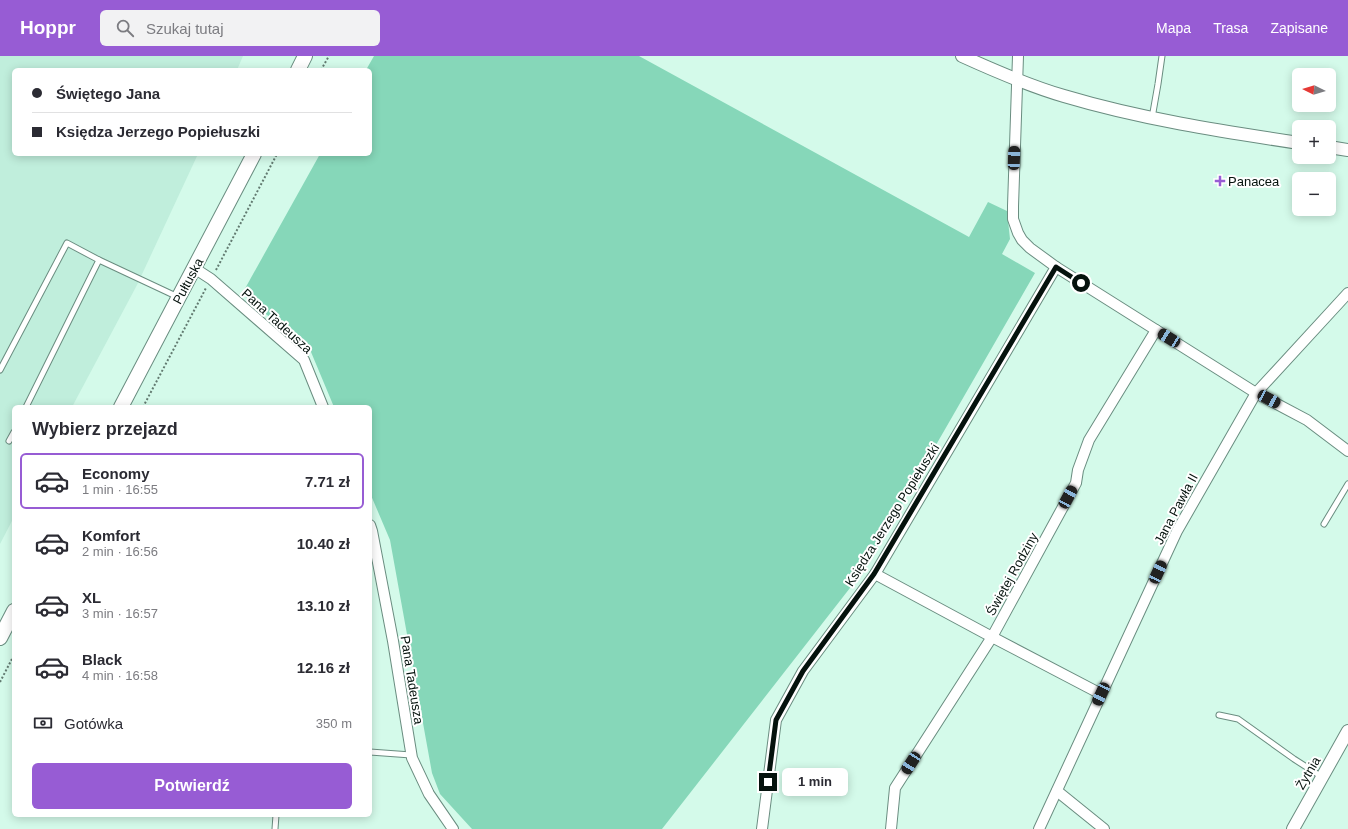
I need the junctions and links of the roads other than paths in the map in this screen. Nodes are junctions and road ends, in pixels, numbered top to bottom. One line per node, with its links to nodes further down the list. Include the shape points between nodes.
1 (305, 56): 5 (main road)
2 (962, 56): 6 (street)
3 (1018, 56): 6 (street)
4 (1162, 56): 7 (lane)
5 (299, 68)
6 (1017, 79): 7 (street, via 1064,96); 13 (street, via 1014,219 1022,240)
7 (1152, 118): 8 (street)
8 (1292, 142)
9 (1336, 148): 10 (street)
10 (1348, 150)
11 (253, 156): 14 (main road, Pułtuska)
12 (99, 260): 16 (lane); 18 (lane, via 67,244); 20 (lane)
13 (1056, 267): 17 (street); 29 (street, Księdza Jerzego Popiełuszki)
14 (194, 268): 16 (main road, Pułtuska); 22 (street, Pana Tadeusza, via 304,360)
15 (1348, 293): 19 (street, Jana Pawła II)
16 (179, 297): 21 (main road, Pułtuska)
17 (1156, 330): 19 (street); 31 (street, Świętej Rodziny, via 1089,440 1076,483)
18 (0, 370)
19 (1256, 392): 25 (street, via 1307,420); 33 (street, Jana Pawła II, via 1177,531)
20 (27, 405)
21 (122, 405)
22 (322, 405)
23 (12, 436): 24 (lane)
24 (9, 441)
25 (1348, 451)
26 (1348, 484): 27 (lane)
27 (1324, 524)
28 (372, 531): 37 (street, Pana Tadeusza, via 392,634)
29 (874, 574): 31 (street); 43 (street, Księdza Jerzego Popiełuszki, via 803,671 776,720)
30 (12, 615): 32 (main road)
31 (992, 637): 33 (street); 44 (street, Świętej Rodziny, via 895,788)
32 (0, 638)
33 (1101, 694): 39 (street, Jana Pawła II)
34 (1219, 715): 38 (lane, via 1238,719)
35 (1348, 731): 38 (street, Żytnia)
36 (372, 752): 37 (lane)
37 (411, 755): 42 (street, Pana Tadeusza, via 429,794)
38 (1322, 777): 47 (street, Żytnia)
39 (1057, 791): 45 (street, Jana Pawła II); 46 (street)
40 (276, 817): 41 (lane)
41 (275, 829)
42 (453, 829)
43 (762, 829)
44 (891, 829)
45 (1039, 829)
46 (1104, 829)
47 (1292, 829)

